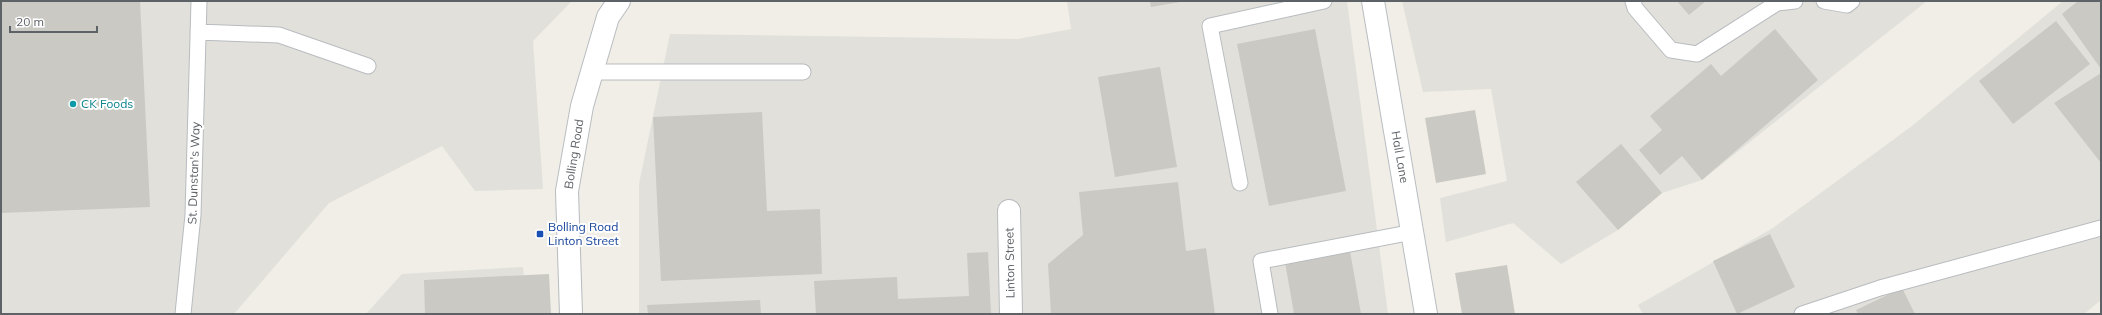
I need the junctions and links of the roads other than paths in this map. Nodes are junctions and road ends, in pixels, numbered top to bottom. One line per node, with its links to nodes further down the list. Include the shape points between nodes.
1 (199, 1): 9 (lane, St. Dunstan's Way)
2 (619, 1): 11 (street, Bolling Road, via 608,17)
3 (1324, 1): 13 (lane, via 1210,26)
4 (1373, 1): 16 (street, Hall Lane)
5 (1633, 1): 6 (lane, via 1635,8 1671,50 1696,54 1777,3)
6 (1795, 1)
7 (1824, 1): 8 (lane, via 1847,5)
8 (1852, 1)
9 (198, 32): 10 (lane, via 280,35); 17 (lane, St. Dunstan's Way, via 193,215)
10 (368, 66)
11 (591, 72): 12 (lane); 18 (street, Bolling Road, via 582,106 567,191)
12 (803, 72)
13 (1240, 182)
14 (1009, 211): 19 (street, Linton Street)
15 (2101, 228): 22 (lane, via 1880,288)
16 (1413, 232): 20 (lane, via 1261,261); 21 (street, Hall Lane)
17 (183, 314)
18 (571, 314)
19 (1011, 314)
20 (1270, 314)
21 (1426, 314)
22 (1802, 314)

